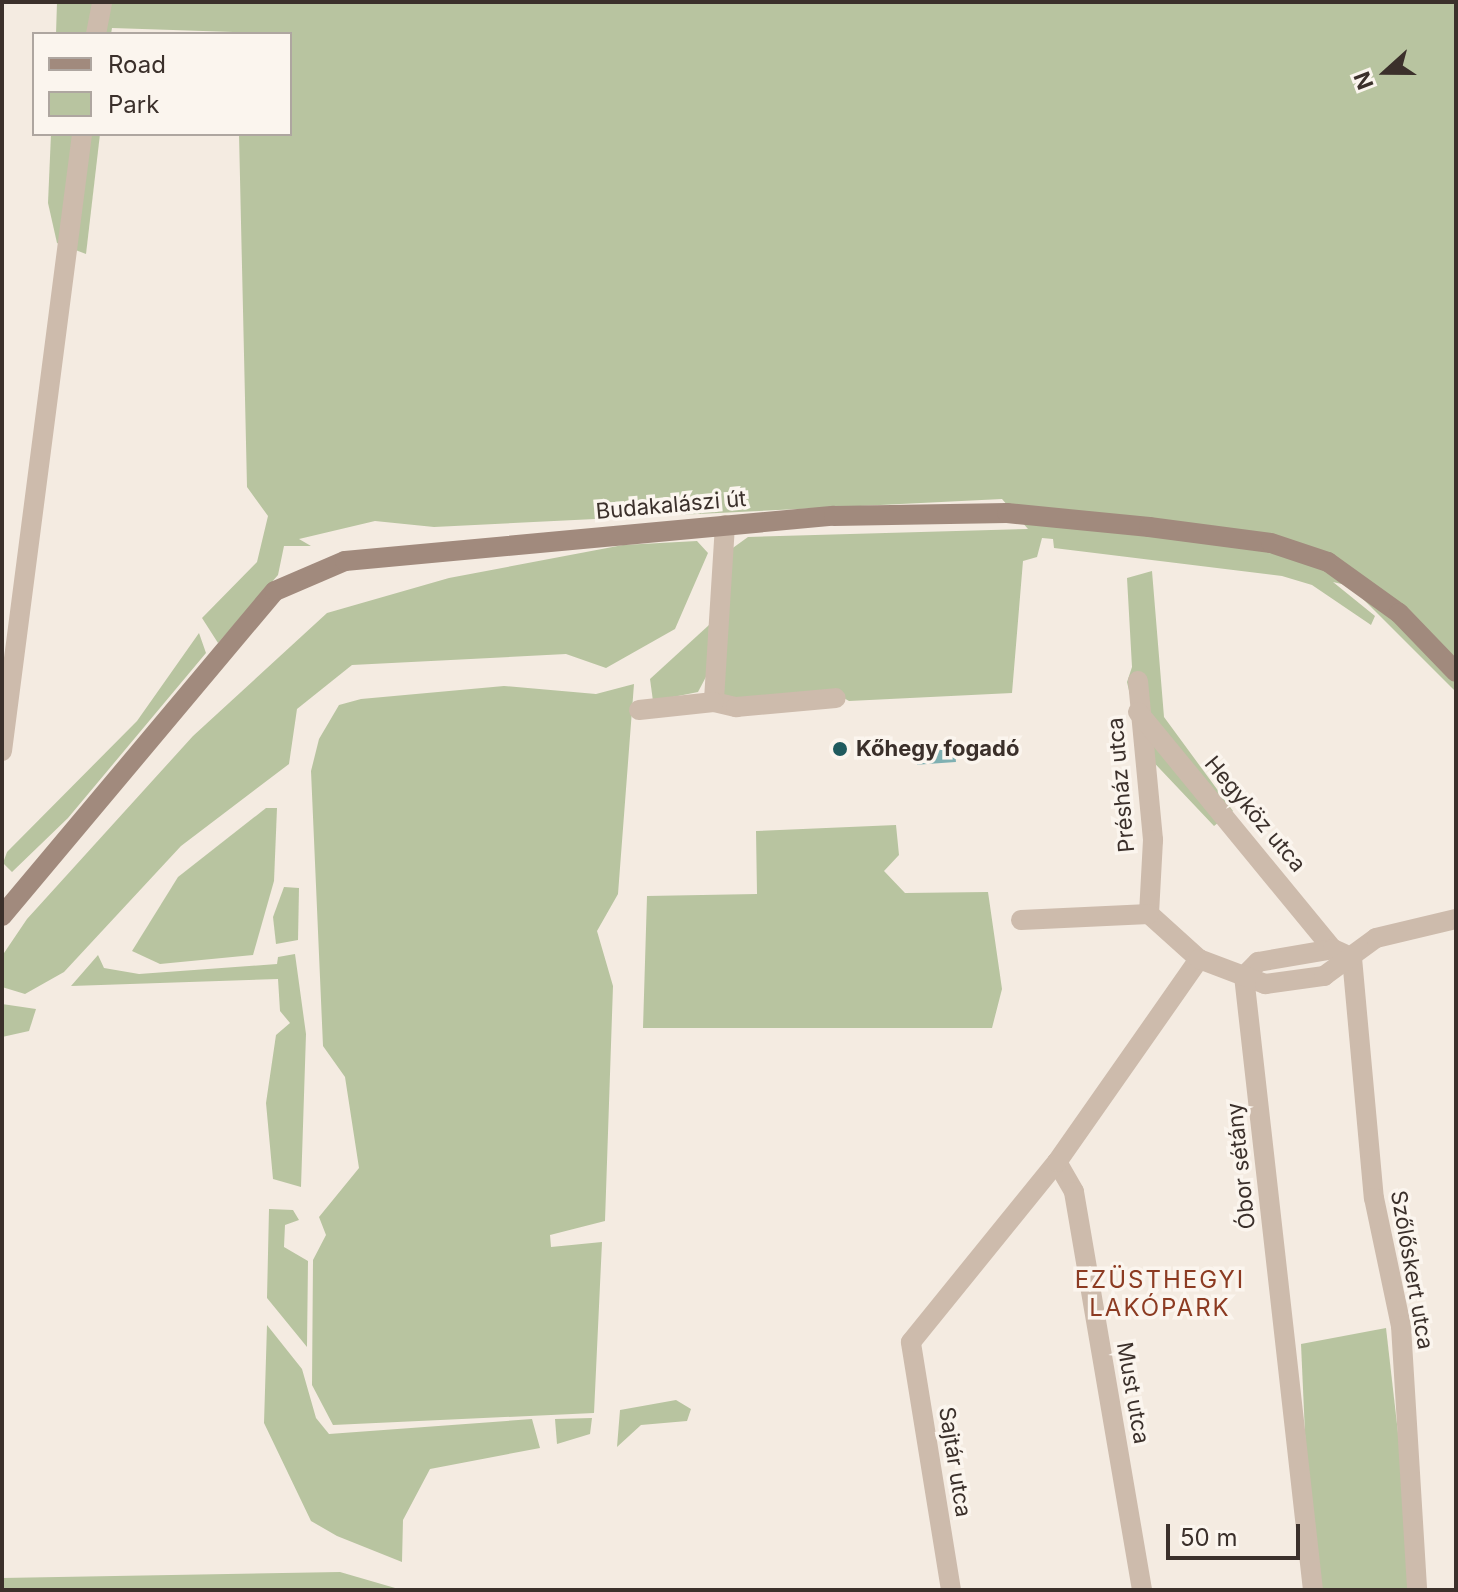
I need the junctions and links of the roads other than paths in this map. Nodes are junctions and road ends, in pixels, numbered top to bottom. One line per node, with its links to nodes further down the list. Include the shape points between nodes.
1 (102, 2): 2 (street)
2 (96, 32)
3 (82, 136): 11 (street)
4 (725, 525): 5 (main road, Budakalászi út, via 1007,513 1271,543 1356,577); 8 (street); 13 (main road, Budakalászi út, via 345,561 295,578 219,654)
5 (1456, 672)
6 (1138, 681): 10 (street, Présház utca)
7 (836, 698): 8 (street, via 736,707)
8 (714, 702): 9 (street)
9 (639, 710)
10 (1138, 712): 12 (street, Présház utca, via 1153,840); 16 (street, Hegyköz utca)
11 (2, 751)
12 (1149, 914): 15 (street); 18 (street)
13 (2, 916)
14 (1456, 919): 17 (street, via 1376,938)
15 (1021, 920)
16 (1333, 949): 17 (street); 19 (street, via 1258,962)
17 (1352, 958): 19 (street, via 1324,976 1265,984); 24 (street, Szőlőskert utca, via 1374,1198 1401,1326)
18 (1199, 959): 19 (street); 20 (street)
19 (1244, 976): 23 (street, Óbor sétány)
20 (1057, 1162): 21 (street, Sajtár utca, via 911,1342); 22 (street, Must utca, via 1074,1192)
21 (951, 1590)
22 (1142, 1590)
23 (1313, 1590)
24 (1417, 1590)

